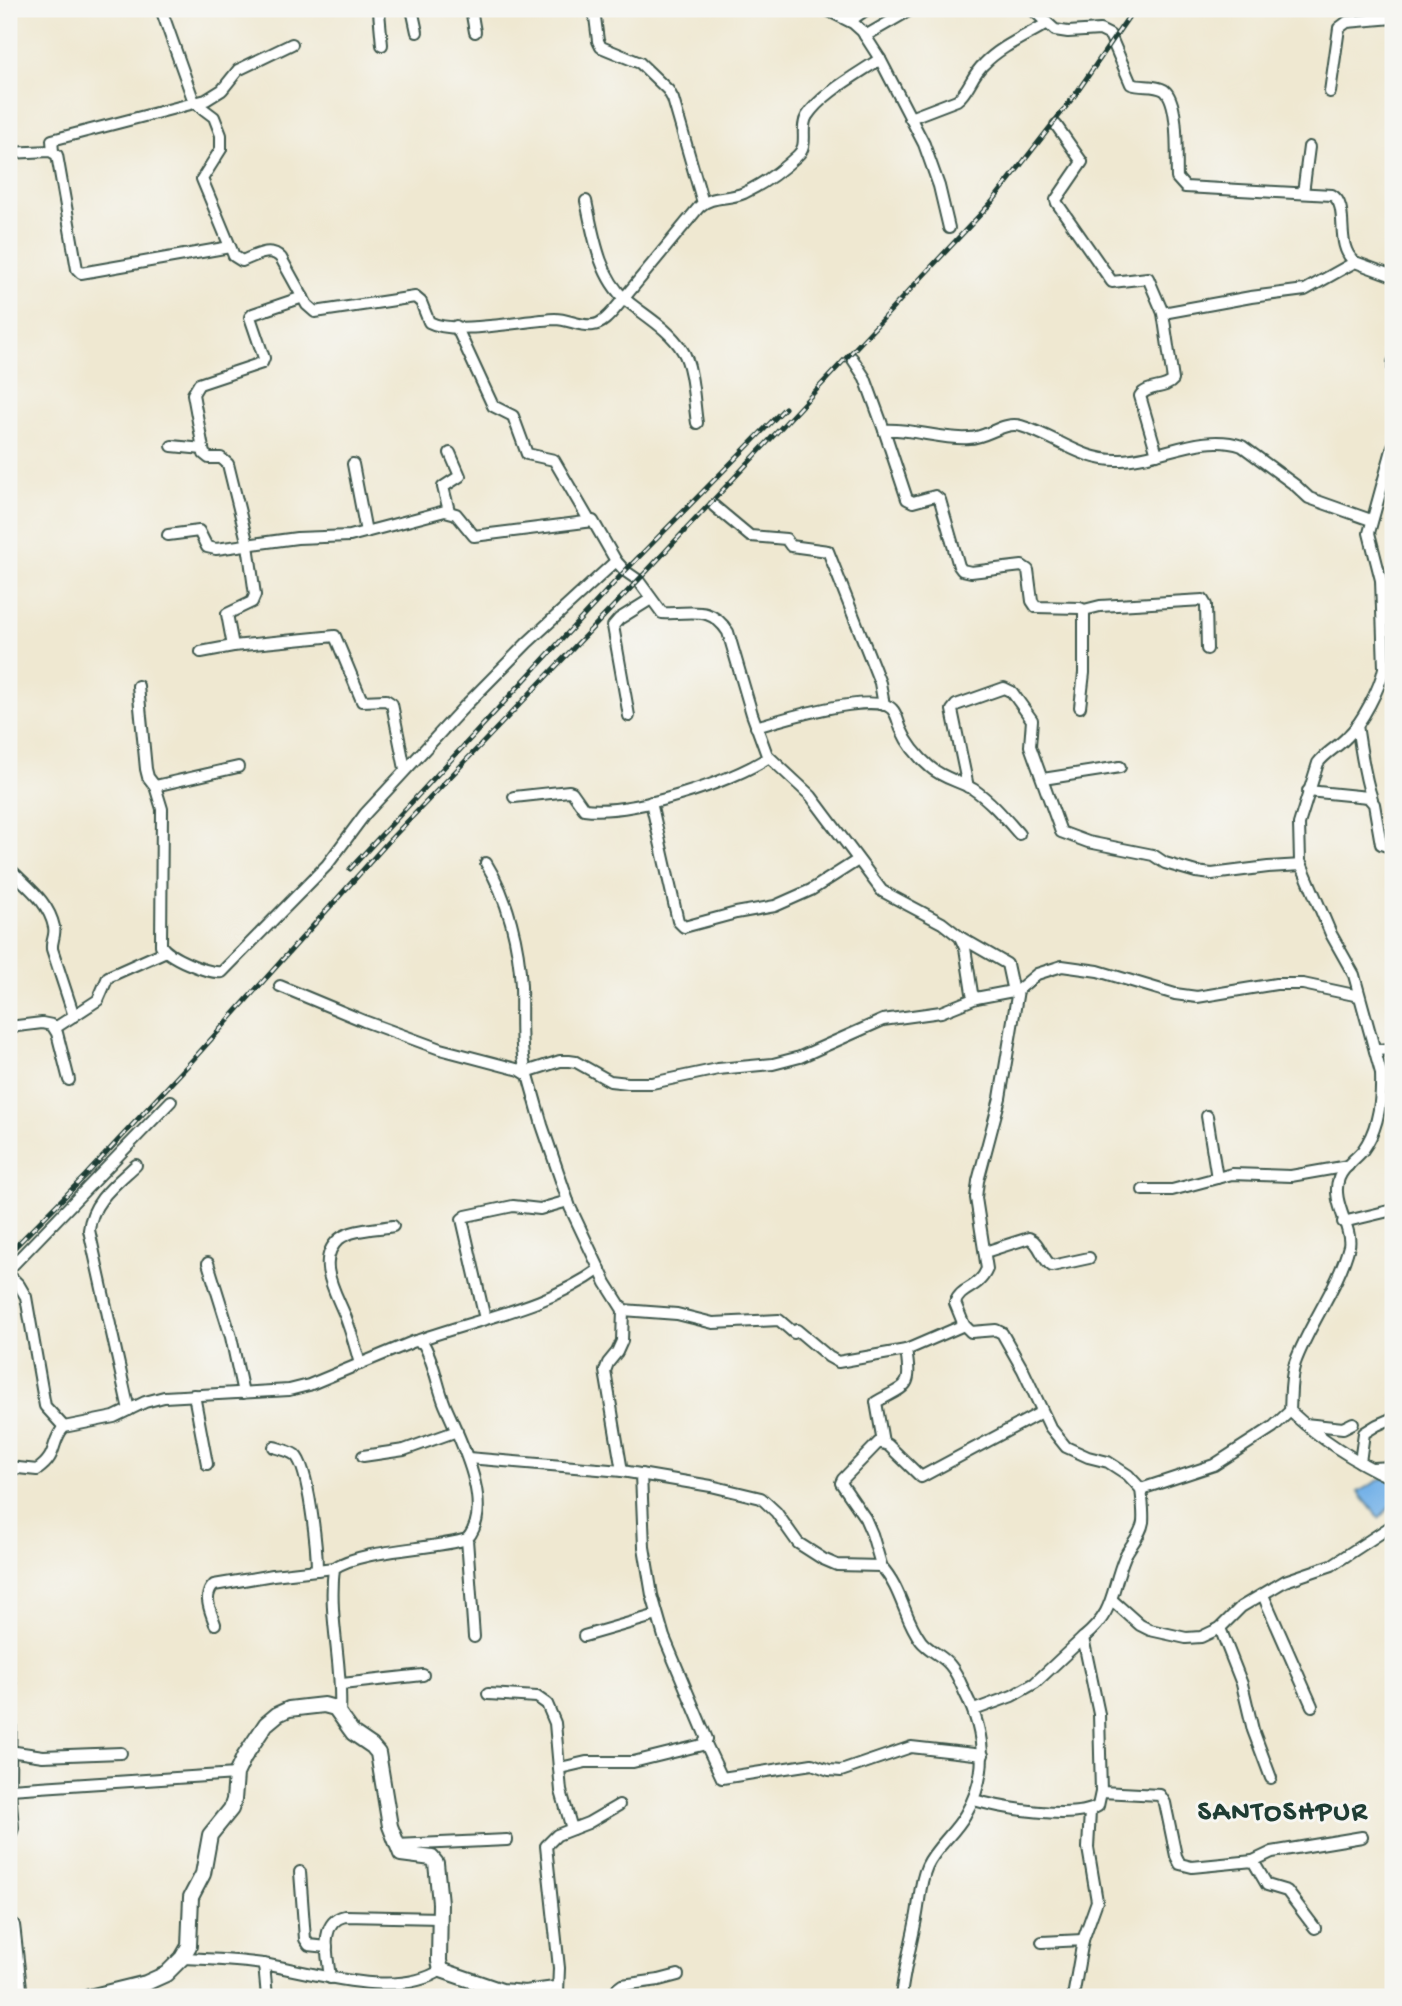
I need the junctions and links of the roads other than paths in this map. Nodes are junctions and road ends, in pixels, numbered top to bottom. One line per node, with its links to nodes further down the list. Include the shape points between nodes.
1 (161, 9): 20 (street)
2 (382, 9): 17 (street)
3 (412, 9): 13 (street)
4 (471, 9): 14 (street)
5 (594, 9): 28 (street, via 601,47 640,63 668,90)
6 (825, 9): 11 (street)
7 (867, 9): 11 (street)
8 (912, 9): 15 (street)
9 (1032, 9): 12 (street)
10 (1393, 18): 19 (street, via 1358,20 1339,27)
11 (850, 21): 15 (street)
12 (1046, 24): 21 (street, via 988,60 957,100); 26 (street, via 1068,33 1100,30 1110,35 1131,84 1156,87 1170,96 1177,178 1185,187)
13 (417, 32)
14 (475, 32)
15 (864, 36): 18 (street)
16 (292, 44): 20 (street, via 238,70 214,97)
17 (382, 45)
18 (880, 59): 21 (street); 28 (street, via 811,110 798,155 745,192)
19 (1330, 92)
20 (194, 102): 24 (street, via 52,140); 30 (street, via 214,117 221,135 221,149 202,179)
21 (911, 118): 29 (street, via 935,175)
22 (1056, 125): 35 (street, via 1082,162 1057,204 1112,282 1148,278)
23 (1309, 147): 26 (street)
24 (53, 152): 25 (street); 30 (street, via 58,158 81,273)
25 (9, 153)
26 (1303, 193): 31 (street, via 1338,198 1342,239)
27 (586, 201): 34 (street, via 594,241)
28 (703, 203): 34 (street)
29 (949, 228)
30 (230, 247): 33 (street, via 242,261 276,253)
31 (1355, 262): 32 (street); 35 (street, via 1305,290)
32 (1393, 276)
33 (303, 297): 36 (street, via 310,310 322,312 415,298 432,325); 44 (street, via 250,317 262,363 195,387)
34 (623, 298): 36 (street, via 595,325 557,319); 40 (street, via 667,331 683,351)
35 (1163, 313): 46 (street, via 1173,380 1140,397)
36 (456, 326): 50 (street, via 493,406 513,416 527,454 554,460)
37 (852, 358): 41 (street)
38 (1393, 362): 39 (street)
39 (1393, 377)
40 (697, 423)
41 (884, 430): 46 (street, via 971,439 1014,425 1102,460); 58 (street, via 907,499 913,502 938,496 962,570 1022,566 1028,570 1036,607)
42 (172, 446): 44 (street)
43 (1393, 446): 51 (street)
44 (203, 449): 54 (street, via 205,457 221,458 228,464)
45 (450, 453): 49 (street, via 460,476 443,487)
46 (1157, 454): 51 (street, via 1195,444 1234,443 1309,498)
47 (353, 464): 52 (street)
48 (714, 506): 63 (street, via 750,536 786,539 791,546 828,551 880,683)
49 (449, 511): 50 (street, via 474,536); 52 (street)
50 (589, 520): 55 (street)
51 (1371, 520): 56 (street, via 1369,533)
52 (366, 532): 54 (street)
53 (168, 535): 54 (street, via 199,531 209,549)
54 (247, 545): 59 (street, via 254,600 227,614)
55 (616, 561): 57 (street); 71 (street, via 528,642)
56 (1387, 593): 66 (street, via 1382,680)
57 (651, 599): 65 (street, via 614,626); 67 (street, via 662,613 708,612 721,620)
58 (1084, 610): 60 (street, via 1203,600); 64 (street)
59 (233, 646): 61 (street); 71 (street, via 335,636 362,701 392,704)
60 (1207, 649)
61 (201, 652)
62 (138, 686): 73 (street, via 146,769)
63 (884, 705): 67 (street, via 819,709); 74 (street, via 894,711 901,731 921,759 941,775)
64 (1080, 707)
65 (629, 716)
66 (1357, 725): 75 (street, via 1318,763); 77 (street, via 1365,784)
67 (756, 727): 68 (street)
68 (765, 760): 78 (street); 82 (street, via 811,796)
69 (239, 767): 73 (street)
70 (1120, 767): 72 (street)
71 (405, 769): 86 (street, via 327,865 226,970 218,974)
72 (1043, 779): 74 (street, via 1030,746 1032,720 1004,688 952,710); 83 (street, via 1061,832 1087,842 1153,855 1196,873)
73 (155, 786): 86 (street, via 162,809)
74 (968, 787): 79 (street, via 994,806)
75 (1308, 791): 77 (street); 83 (street, via 1299,824)
76 (514, 796): 78 (street, via 569,791 590,810)
77 (1372, 799): 80 (street, via 1381,844)
78 (651, 802): 82 (street, via 678,921 684,927 775,906)
79 (1019, 834)
80 (1393, 848)
81 (486, 863): 96 (street, via 518,947 521,1054)
82 (852, 864): 85 (street, via 882,891)
83 (1302, 865): 89 (street, via 1354,975)
84 (9, 870): 91 (street, via 48,908 55,933 52,949)
85 (960, 937): 88 (street, via 1007,964); 90 (street)
86 (164, 952): 91 (street, via 108,977 98,1000)
87 (279, 986): 96 (street, via 440,1049)
88 (1015, 991): 89 (street, via 1037,974 1062,966 1197,997 1276,984 1303,984); 90 (street); 108 (street, via 1000,1098 976,1198)
89 (1359, 996): 95 (street)
90 (976, 998): 96 (street, via 941,1012 883,1020 800,1057 773,1064 718,1069 652,1083 610,1081 569,1061)
91 (74, 1016): 93 (street)
92 (9, 1027): 93 (street, via 49,1023)
93 (55, 1028): 97 (street)
94 (1393, 1049): 95 (street)
95 (1375, 1051): 101 (street, via 1382,1087 1377,1123)
96 (526, 1072): 104 (street)
97 (69, 1080)
98 (170, 1101): 111 (street)
99 (1207, 1116): 102 (street)
100 (136, 1165): 122 (street, via 101,1200 90,1218 89,1230)
101 (1348, 1166): 102 (street, via 1291,1176 1233,1174); 106 (street, via 1338,1181)
102 (1217, 1178): 103 (street, via 1172,1190)
103 (1143, 1190)
104 (568, 1201): 112 (street); 115 (street, via 540,1209 502,1208 463,1219)
105 (1393, 1210): 106 (street)
106 (1343, 1222): 123 (street, via 1349,1243 1295,1365)
107 (393, 1226): 119 (street, via 339,1239 328,1266)
108 (985, 1252): 109 (street, via 1029,1238 1048,1265); 116 (street, via 988,1262 983,1278 955,1303)
109 (1089, 1258)
110 (208, 1263): 120 (street)
111 (9, 1269)
112 (600, 1269): 114 (street); 115 (street, via 526,1308)
113 (9, 1275): 128 (street, via 26,1297 45,1406)
114 (624, 1310): 118 (street, via 677,1314 713,1323 779,1320 838,1362); 138 (street, via 622,1341 605,1371)
115 (485, 1319): 117 (street)
116 (964, 1325): 118 (street); 124 (street, via 971,1332 1002,1333)
117 (419, 1340): 119 (street); 129 (street)
118 (906, 1350): 130 (street, via 910,1377 906,1385 876,1402)
119 (360, 1364): 120 (street, via 289,1390)
120 (243, 1393): 121 (street)
121 (194, 1395): 122 (street, via 164,1397); 134 (street)
122 (130, 1410): 128 (street)
123 (1290, 1411): 127 (street); 141 (street, via 1214,1465)
124 (1042, 1412): 130 (street, via 921,1477); 141 (street, via 1066,1447 1108,1462)
125 (1393, 1418): 135 (street, via 1364,1433)
126 (1353, 1423): 127 (street, via 1343,1429)
127 (1304, 1424): 135 (street)
128 (64, 1427): 136 (street, via 46,1464 37,1469)
129 (457, 1431): 132 (street, via 404,1450); 133 (street)
130 (879, 1443): 145 (street, via 841,1483 873,1534)
131 (274, 1447): 146 (street, via 292,1453 299,1461 314,1518)
132 (363, 1456)
133 (468, 1458): 138 (street); 143 (street, via 478,1510 477,1523)
134 (207, 1464)
135 (1365, 1465): 137 (street); 140 (street)
136 (9, 1467)
137 (1393, 1467)
138 (622, 1471): 139 (street)
139 (641, 1474): 145 (street, via 761,1499 798,1543 823,1559 837,1565); 149 (street, via 644,1547)
140 (1393, 1479)
141 (1142, 1489): 148 (street, via 1141,1529 1124,1560)
142 (1393, 1525): 147 (street, via 1332,1565 1295,1576)
143 (467, 1539): 144 (street, via 348,1561); 153 (street)
144 (334, 1568): 146 (street); 157 (street, via 332,1616)
145 (882, 1568): 161 (street, via 898,1590 920,1640 950,1665)
146 (317, 1570): 150 (street, via 214,1585 208,1598)
147 (1263, 1595): 151 (street, via 1241,1607); 160 (street)
148 (1109, 1606): 151 (street, via 1150,1630 1186,1638); 154 (street)
149 (657, 1615): 152 (street); 163 (street)
150 (215, 1624)
151 (1220, 1628): 169 (street)
152 (584, 1636)
153 (474, 1637)
154 (1083, 1638): 161 (street, via 1035,1683); 171 (street, via 1099,1714)
155 (423, 1675): 157 (street)
156 (9, 1677): 159 (street)
157 (342, 1684): 162 (street)
158 (488, 1694): 167 (street, via 542,1699 555,1723)
159 (10, 1704): 164 (street)
160 (1312, 1706)
161 (974, 1710): 166 (street)
162 (340, 1713): 168 (street, via 324,1705 278,1714 266,1724); 179 (street, via 354,1734 378,1753)
163 (705, 1742): 166 (street, via 722,1778 812,1764 841,1770 911,1747); 167 (street, via 642,1760)
164 (9, 1751): 165 (street, via 43,1756); 170 (street)
165 (121, 1753)
166 (982, 1755): 172 (street)
167 (560, 1768): 175 (street)
168 (236, 1774): 170 (street); 188 (street, via 231,1809 210,1835 203,1874 191,1897 189,1946)
169 (1271, 1778)
170 (10, 1789): 177 (street, via 13,1828)
171 (1101, 1792): 174 (street, via 1097,1806); 180 (street, via 1163,1797 1176,1857 1185,1867)
172 (974, 1800): 174 (street, via 1008,1809); 198 (street, via 923,1876)
173 (619, 1805): 175 (street)
174 (1090, 1811): 185 (street, via 1088,1848 1097,1901)
175 (572, 1829): 193 (street, via 546,1846)
176 (1362, 1837): 180 (street, via 1272,1852)
177 (9, 1840)
178 (507, 1840): 179 (street)
179 (396, 1845): 182 (street, via 405,1856 432,1858 436,1863)
180 (1253, 1861): 184 (street, via 1267,1885 1287,1891)
181 (300, 1871): 187 (street, via 305,1939 309,1945)
182 (439, 1918): 187 (street, via 338,1917 330,1926); 190 (street)
183 (9, 1922): 194 (street, via 14,1926)
184 (1315, 1928)
185 (1083, 1940): 186 (street); 199 (street)
186 (1042, 1942)
187 (327, 1947): 192 (street)
188 (182, 1958): 189 (street); 195 (street, via 166,1974)
189 (264, 1965): 192 (street); 196 (street)
190 (441, 1970): 192 (street, via 400,1984); 193 (street, via 502,1991 555,1989)
191 (678, 1975): 197 (street, via 622,1985)
192 (330, 1978)
193 (559, 1995)
194 (22, 1997)
195 (89, 1997)
196 (267, 1997)
197 (616, 1997)
198 (901, 1997)
199 (1073, 1997)

